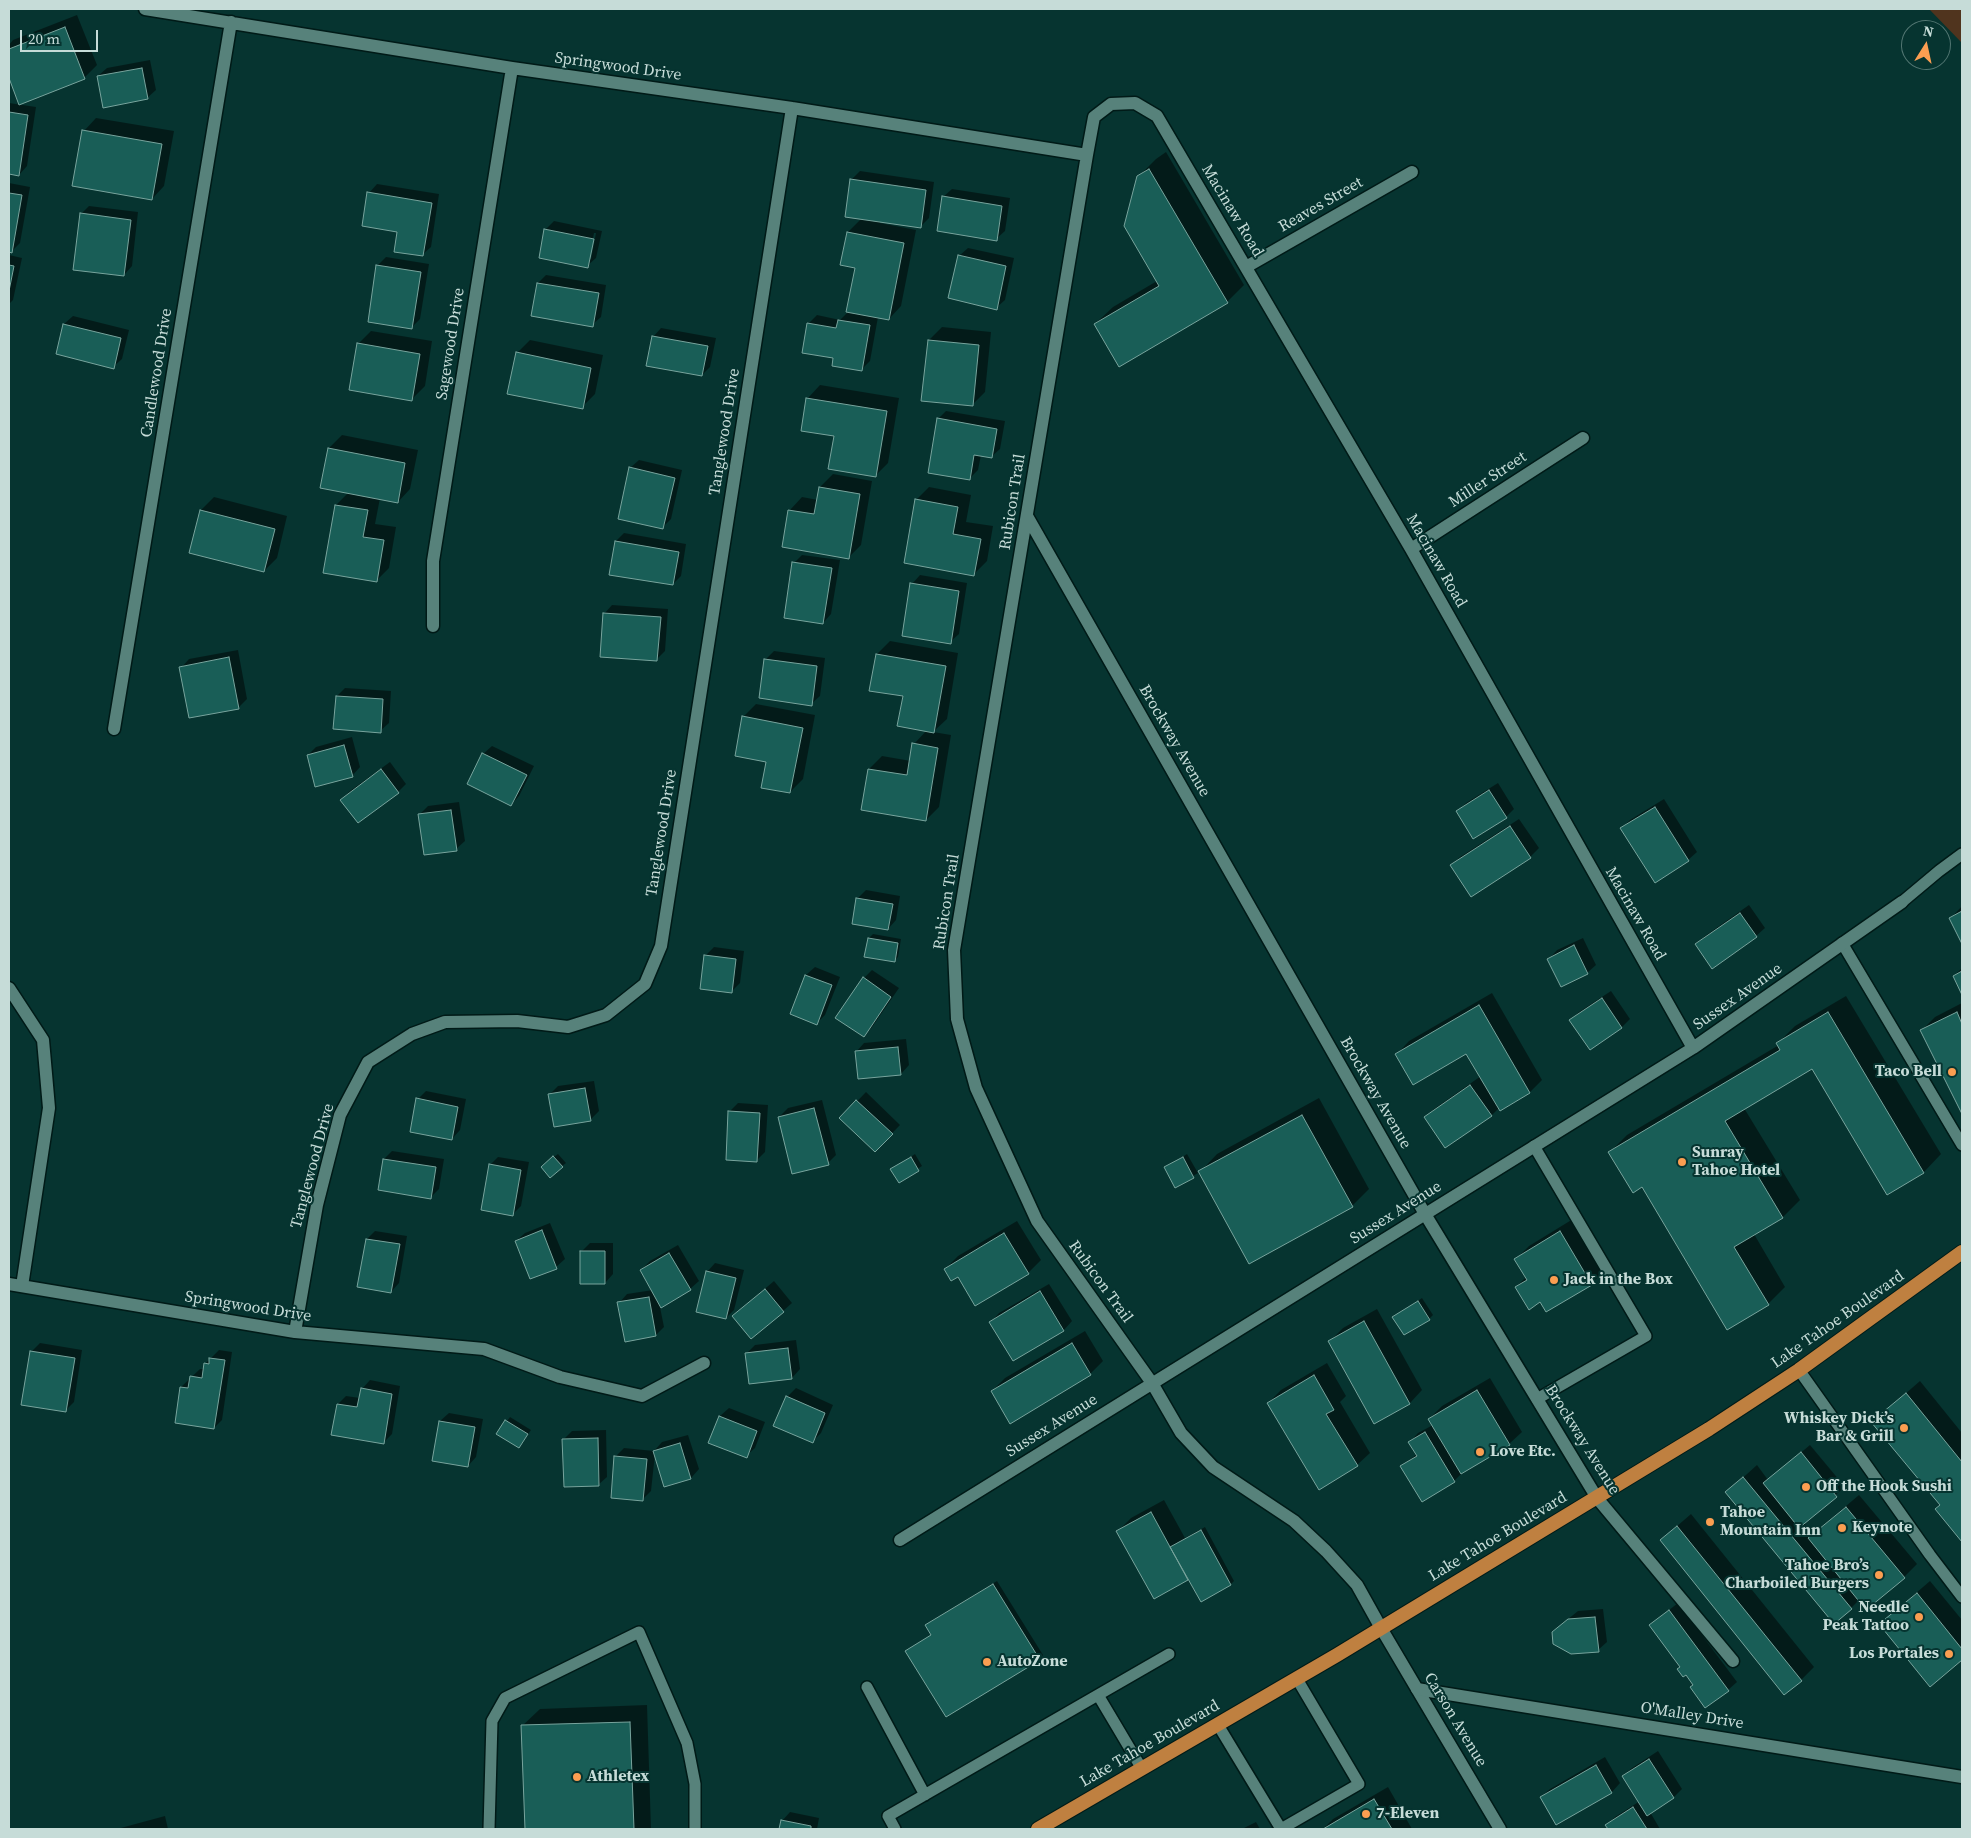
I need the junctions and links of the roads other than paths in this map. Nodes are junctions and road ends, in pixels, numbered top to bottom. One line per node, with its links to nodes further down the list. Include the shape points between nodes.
1 (145, 9): 2 (street, Springwood Drive)
2 (231, 22): 3 (street, Springwood Drive); 13 (street, Candlewood Drive)
3 (512, 68): 5 (street, Springwood Drive); 12 (street, Sagewood Drive, via 432,561)
4 (1135, 103): 6 (street, Rubicon Trail, via 1111,104 1094,117); 8 (street, Macinaw Road, via 1157,116)
5 (792, 108): 6 (street, Springwood Drive); 24 (street, Tanglewood Drive, via 661,946 645,984 606,1015 568,1027 517,1021 445,1022 412,1034 368,1062 340,1115 317,1205)
6 (1087, 155): 10 (street, Rubicon Trail)
7 (1412, 172): 8 (street, Reaves Street)
8 (1246, 267): 11 (street, Macinaw Road)
9 (1583, 438): 11 (street, Miller Street)
10 (1027, 516): 21 (street, Brockway Avenue); 27 (street, Rubicon Trail, via 954,950 957,1019 976,1088 1037,1221)
11 (1411, 549): 18 (street, Macinaw Road)
12 (433, 626)
13 (114, 729)
14 (1962, 854): 15 (lane)
15 (1902, 902): 16 (street, Sussex Avenue)
16 (1842, 943): 18 (street, Sussex Avenue); 19 (lane)
17 (9, 988): 23 (street, via 42,1040 49,1108)
18 (1693, 1048): 20 (street, Sussex Avenue)
19 (1962, 1145)
20 (1534, 1146): 21 (street, Sussex Avenue); 28 (lane, via 1646,1336)
21 (1425, 1214): 27 (street, Sussex Avenue); 28 (street, Brockway Avenue)
22 (1962, 1252): 26 (highway, Lake Tahoe Boulevard)
23 (15, 1285): 24 (street, Springwood Drive)
24 (295, 1332): 25 (street, Springwood Drive, via 484,1349 560,1377 642,1396)
25 (704, 1363)
26 (1799, 1370): 29 (highway, Lake Tahoe Boulevard); 31 (lane)
27 (1152, 1383): 30 (street, Sussex Avenue); 32 (street, Rubicon Trail, via 1181,1433 1214,1467 1294,1521 1326,1551 1356,1585)
28 (1537, 1399): 29 (street, Brockway Avenue)
29 (1597, 1498): 32 (highway, Lake Tahoe Boulevard); 34 (street, Brockway Avenue)
30 (900, 1540)
31 (1962, 1597)
32 (1381, 1628): 35 (highway, Lake Tahoe Boulevard); 37 (street, Carson Avenue)
33 (1169, 1654): 38 (lane)
34 (1733, 1661)
35 (1297, 1679): 39 (highway, Lake Tahoe Boulevard); 39 (lane, via 1359,1784 1281,1829)
36 (867, 1687): 42 (lane)
37 (1417, 1689): 41 (street, O'Malley Drive); 47 (street, Carson Avenue)
38 (1098, 1695): 40 (lane); 42 (lane)
39 (1218, 1725): 40 (highway, Lake Tahoe Boulevard)
40 (1142, 1769): 46 (highway, Lake Tahoe Boulevard)
41 (1962, 1777)
42 (925, 1795): 45 (lane, via 888,1816)
43 (489, 1829): 44 (lane, via 492,1721 505,1698 639,1632 687,1743 695,1784)
44 (695, 1829)
45 (895, 1829)
46 (1038, 1829)
47 (1500, 1829)

